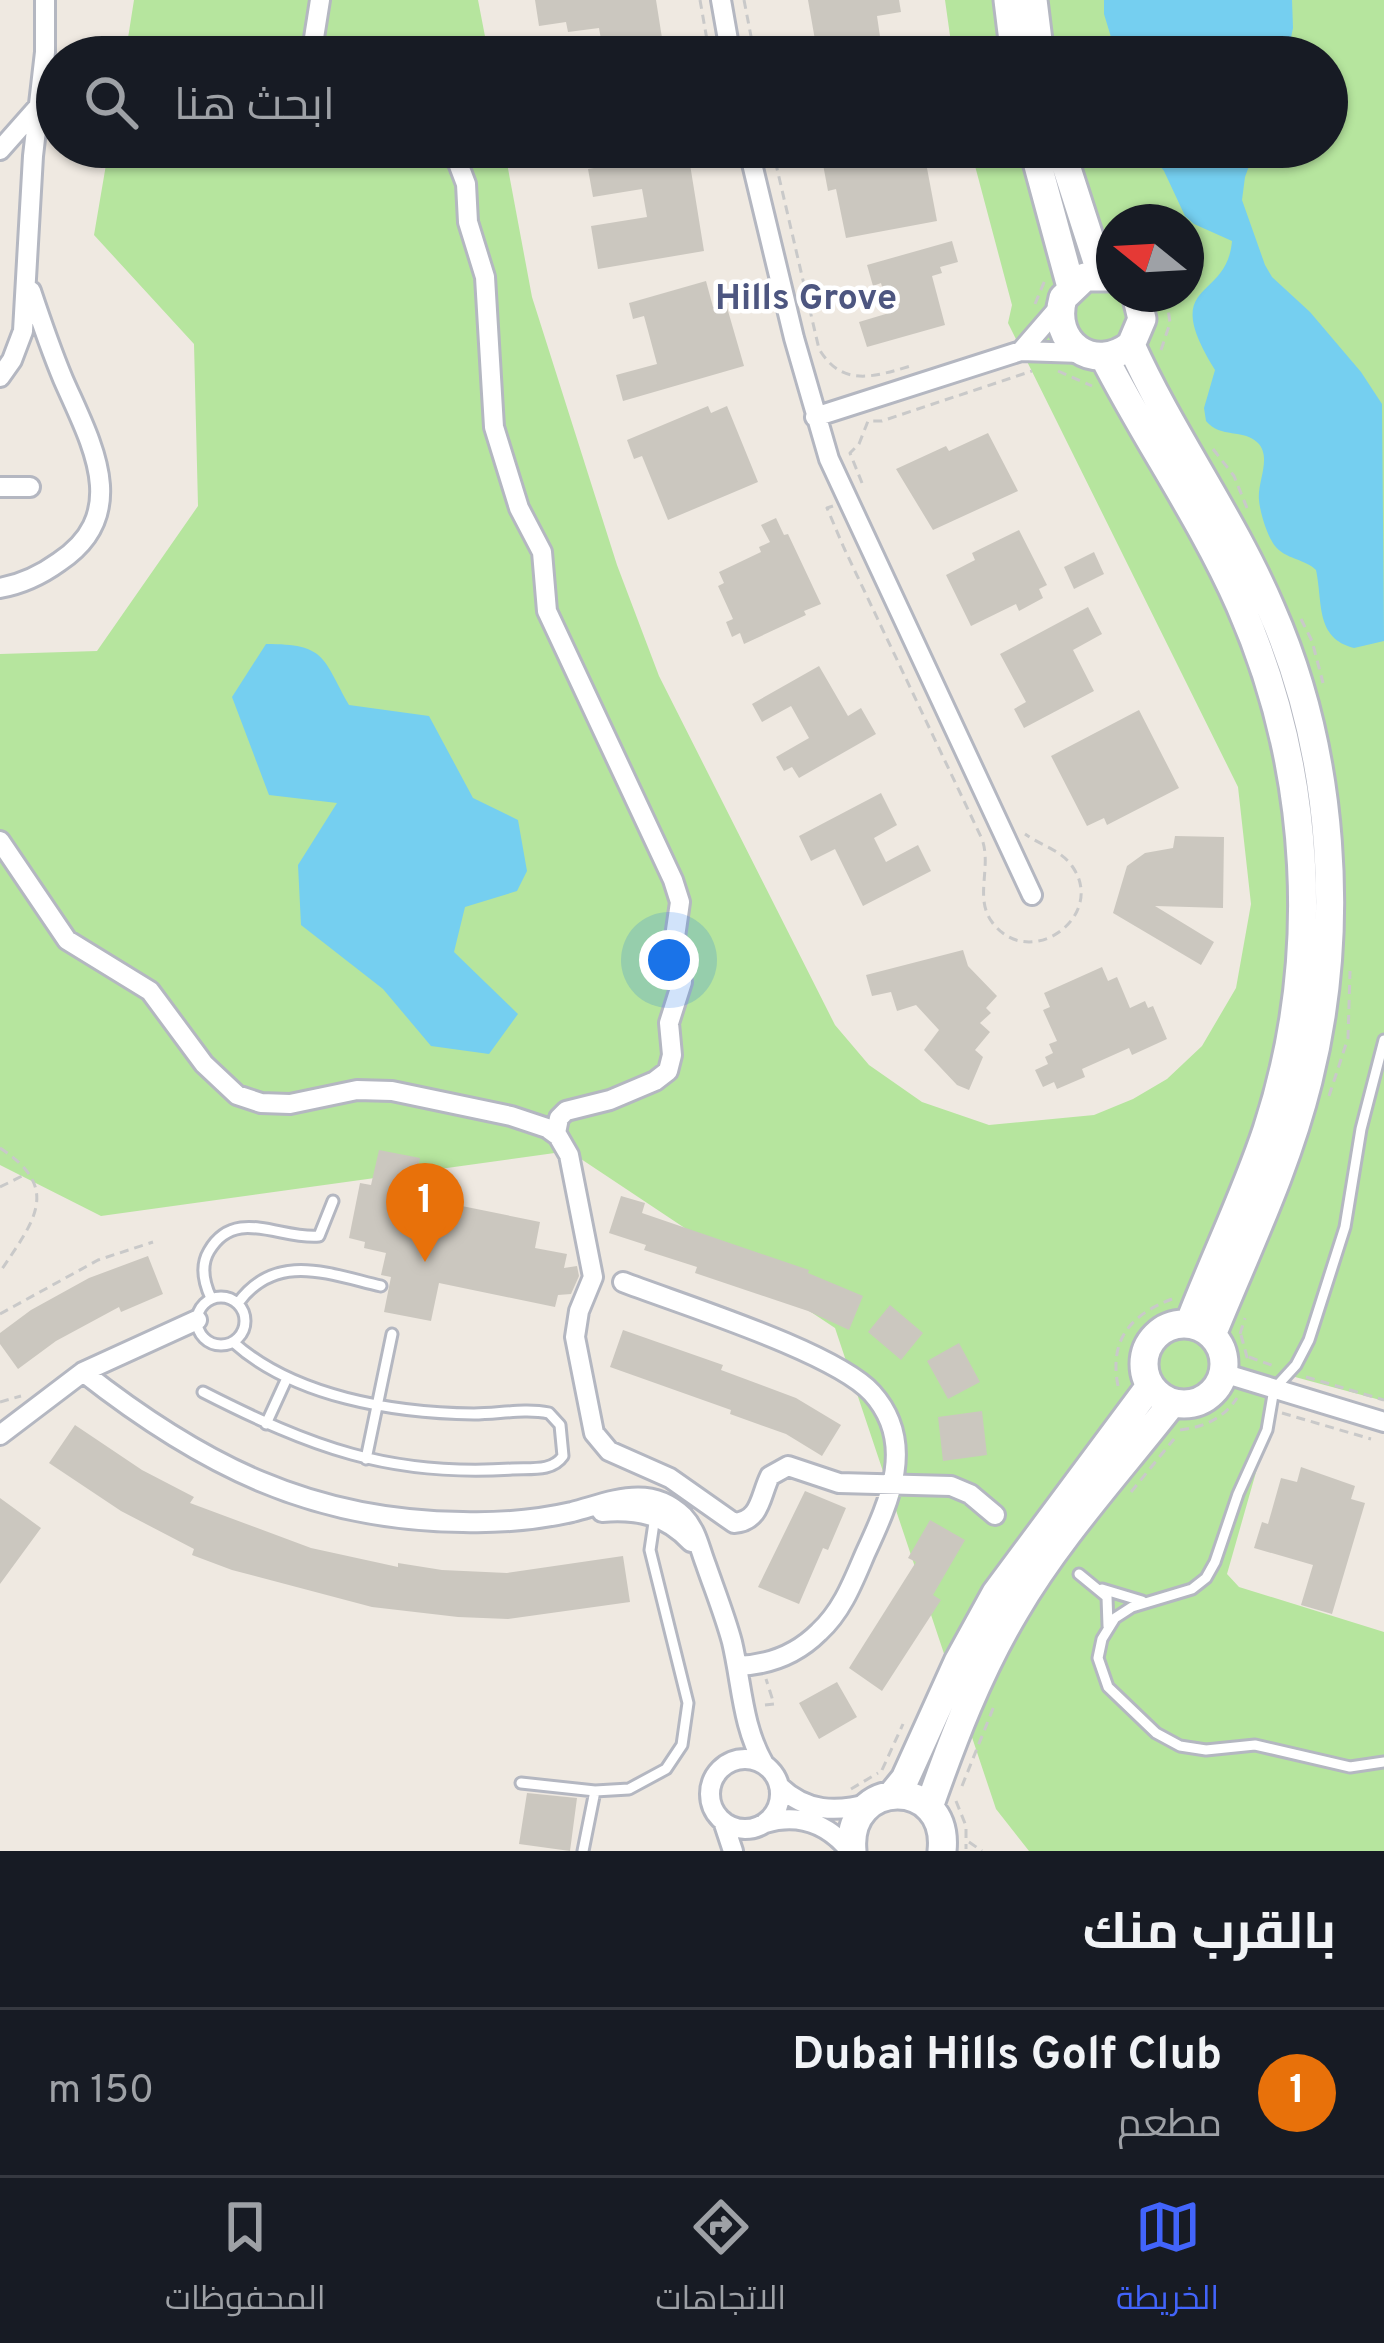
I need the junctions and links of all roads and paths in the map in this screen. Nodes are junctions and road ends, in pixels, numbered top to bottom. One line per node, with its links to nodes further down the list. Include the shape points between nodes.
1 (45, 0): 8 (street)
2 (320, 0): 9 (street)
3 (700, 0): 10 (path)
4 (722, 0): 11 (street)
5 (744, 0): 12 (path)
6 (1008, 0): 13 (street)
7 (1033, 0): 14 (street)
8 (45, 36)
9 (314, 36)
10 (706, 36)
11 (728, 36)
12 (751, 36)
13 (1012, 36)
14 (1037, 36)
15 (36, 109): 16 (street)
16 (0, 150)
17 (36, 150): 25 (street)
18 (460, 168): 46 (street, via 485,277 494,427 542,552 547,611 680,902 682,982 669,1023 668,1071 566,1111)
19 (753, 168): 36 (street)
20 (777, 168): 32 (path, via 827,362 864,379)
21 (1038, 168): 26 (street)
22 (1068, 168): 23 (street)
23 (1096, 243)
24 (1096, 276): 26 (street)
25 (27, 281): 35 (street, via 19,346); 41 (street, via 95,451 101,493 89,532 71,554)
26 (1066, 296): 30 (street); 31 (street, via 1061,329)
27 (1140, 312): 29 (street)
28 (1170, 312): 34 (path, via 1168,335)
29 (1131, 345): 31 (street); 34 (street)
30 (1021, 351): 31 (street); 36 (street)
31 (1093, 355): 59 (street, via 1246,620 1280,718 1299,821 1302,926 1284,1064)
32 (922, 362)
33 (1031, 371): 37 (path, via 868,421 850,453)
34 (1143, 373): 59 (street, via 1272,609 1310,727 1326,844 1324,993 1307,1085 1278,1178)
35 (0, 377)
36 (815, 417): 40 (street)
37 (861, 482)
38 (0, 487): 39 (street)
39 (30, 487)
40 (846, 501): 42 (path, via 827,508 987,852 985,910 1015,940 1041,942 1073,919 1078,876); 44 (street)
41 (0, 587)
42 (1020, 826)
43 (0, 841): 46 (street, via 58,930 150,991 237,1095 274,1104 392,1090)
44 (1032, 895)
45 (1384, 1040): 64 (lane, via 1345,1227)
46 (556, 1133): 79 (street, via 569,1154 593,1277 575,1337 592,1426 609,1451)
47 (0, 1148): 48 (path)
48 (30, 1172): 49 (path); 52 (path, via 36,1211)
49 (0, 1187)
50 (333, 1201): 55 (lane, via 319,1236 253,1226 219,1238 203,1273)
51 (153, 1242): 57 (path, via 98,1260)
52 (0, 1272)
53 (622, 1282): 80 (street, via 856,1378 892,1429)
54 (381, 1286): 56 (lane, via 287,1269 264,1277)
55 (211, 1298): 56 (lane); 58 (lane)
56 (238, 1304): 61 (lane, via 245,1324)
57 (0, 1314)
58 (196, 1320): 61 (lane, via 212,1343); 63 (street)
59 (1200, 1320): 65 (street, via 1222,1353); 71 (street, via 1160,1331 1147,1347 1144,1367); 72 (path, via 1173,1298 1124,1331 1115,1362)
60 (392, 1334): 70 (lane)
61 (233, 1342): 66 (lane)
62 (1247, 1356): 64 (path)
63 (83, 1372): 76 (street); 82 (street, via 190,1449 323,1504 466,1522)
64 (1291, 1372): 67 (lane); 69 (path)
65 (1222, 1373): 67 (street); 71 (street, via 1199,1401)
66 (287, 1378): 70 (lane); 75 (lane)
67 (1274, 1389): 73 (lane); 74 (street)
68 (202, 1391): 75 (lane)
69 (1384, 1400)
70 (379, 1402): 78 (lane); 78 (lane, via 453,1413 544,1411 557,1420 563,1456 547,1467 456,1472)
71 (1167, 1406): 72 (street); 81 (path, via 1164,1456); 100 (street, via 1017,1607 978,1678)
72 (1130, 1409): 99 (street, via 996,1593 905,1779)
73 (1272, 1410): 77 (path); 86 (lane, via 1212,1570 1192,1589)
74 (1384, 1422)
75 (266, 1424): 78 (lane)
76 (0, 1435)
77 (1384, 1442)
78 (366, 1459)
79 (670, 1478): 80 (street, via 740,1523 755,1515 781,1468 838,1483); 82 (street)
80 (894, 1485): 83 (street, via 951,1486); 88 (street, via 833,1617 802,1646)
81 (1124, 1501)
82 (658, 1509): 89 (street, via 691,1526); 97 (lane, via 650,1550 688,1703 687,1732 655,1778)
83 (994, 1514)
84 (1079, 1574): 85 (lane)
85 (1102, 1589): 86 (lane); 87 (lane)
86 (1154, 1601): 87 (lane)
87 (1108, 1626): 93 (lane, via 1099,1649 1102,1678 1168,1740 1206,1750 1267,1747 1343,1766)
88 (762, 1665): 89 (street); 91 (path, via 774,1704)
89 (737, 1666): 91 (street)
90 (998, 1696): 103 (path, via 956,1800)
91 (752, 1712): 92 (street); 94 (street)
92 (734, 1761): 94 (street); 101 (street, via 712,1783)
93 (1384, 1762)
94 (764, 1764): 96 (street)
95 (521, 1784): 97 (lane)
96 (779, 1786): 99 (street, via 815,1808 846,1809); 102 (street, via 778,1807)
97 (595, 1791): 104 (lane)
98 (839, 1793): 99 (path)
99 (871, 1796): 100 (street, via 912,1797); 106 (street, via 853,1827)
100 (928, 1807): 103 (street)
101 (723, 1821): 102 (street, via 740,1829); 105 (street)
102 (762, 1825): 105 (street); 106 (street, via 812,1822)
103 (956, 1846): 107 (path)
104 (583, 1851)
105 (736, 1851)
106 (851, 1851)
107 (982, 1851)

